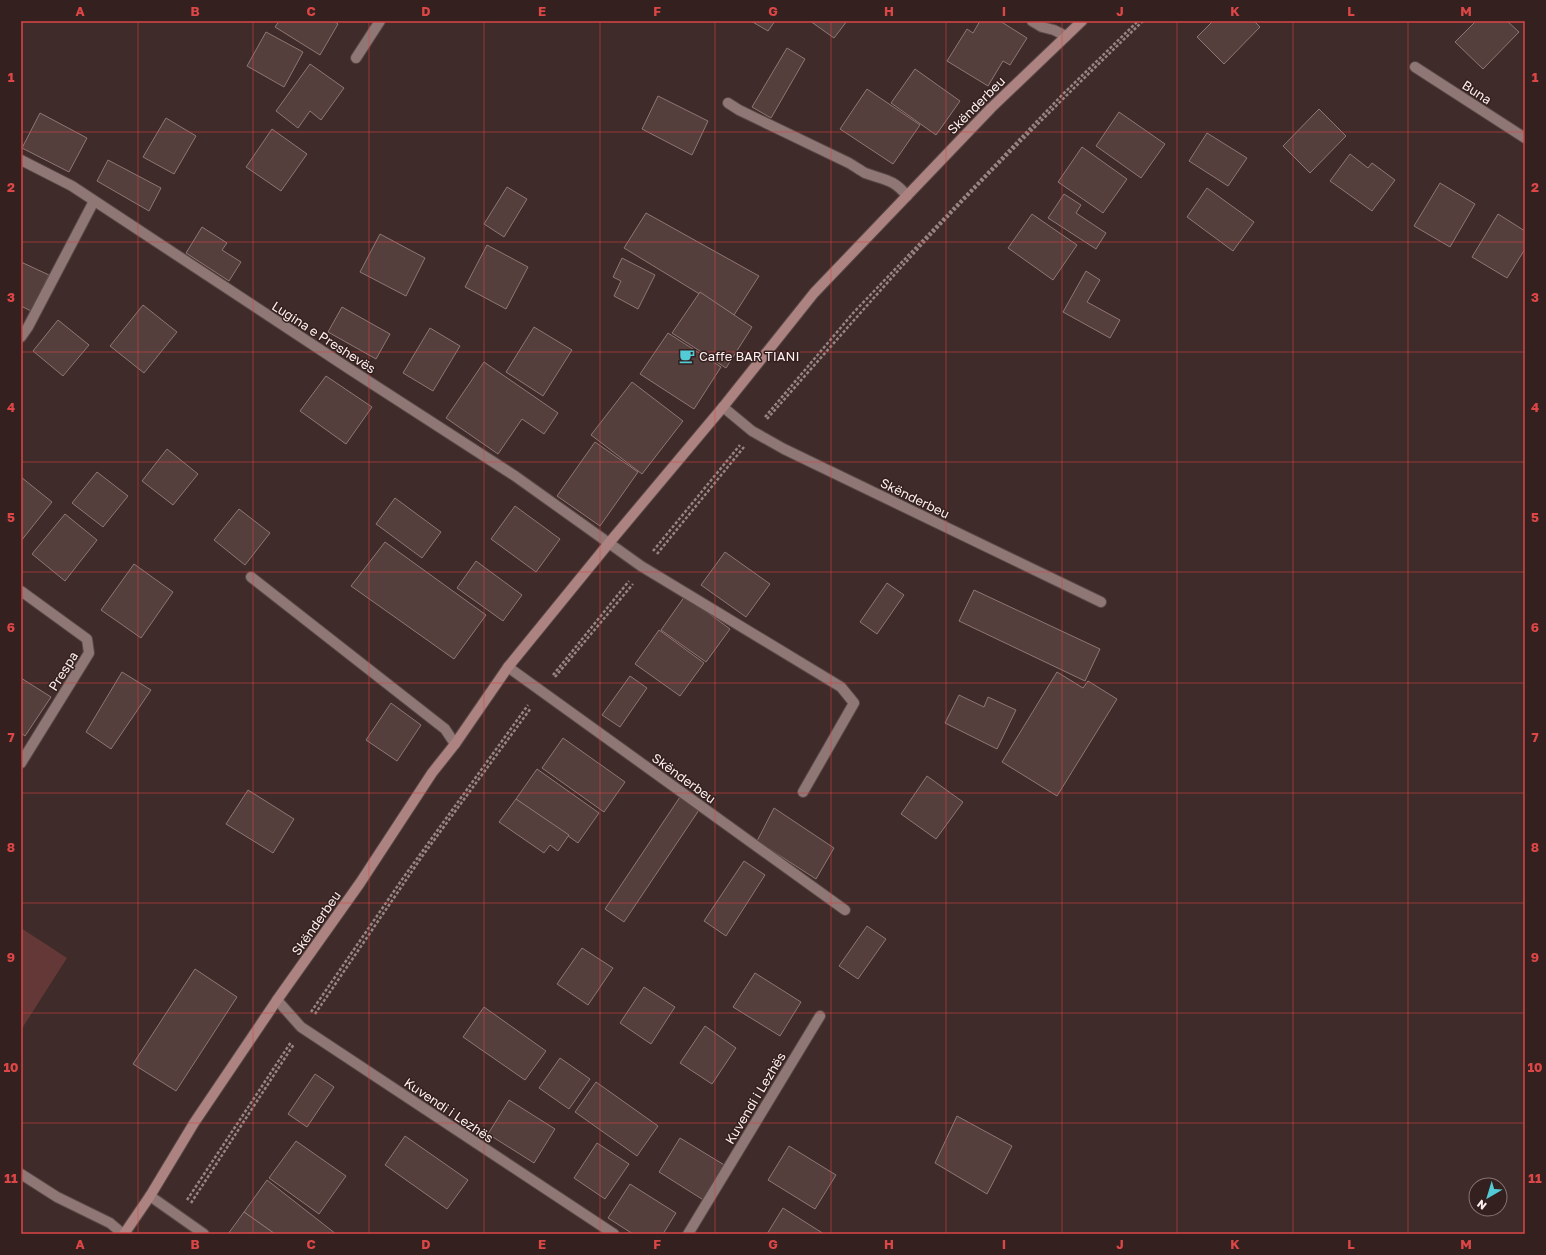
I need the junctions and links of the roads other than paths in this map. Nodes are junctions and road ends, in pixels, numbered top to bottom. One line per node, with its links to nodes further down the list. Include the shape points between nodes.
1 (380, 21): 5 (street)
2 (1032, 21): 4 (street)
3 (1082, 21): 4 (main road, Skënderbeu)
4 (1066, 36): 10 (main road, Skënderbeu, via 991,108)
5 (356, 58)
6 (1415, 67): 8 (street, Buna)
7 (728, 103): 10 (street, via 864,172 895,183)
8 (1525, 138)
9 (21, 160): 11 (street, Lugina e Preshevës, via 72,186)
10 (907, 196): 13 (main road, Skënderbeu, via 814,293)
11 (94, 201): 12 (street); 14 (street, Lugina e Preshevës, via 515,476)
12 (21, 337)
13 (724, 407): 14 (main road, Skënderbeu); 17 (street, Skënderbeu, via 754,432 784,449)
14 (609, 543): 18 (main road, Skënderbeu); 21 (street, Lugina e Preshevës, via 643,567 841,687 854,703)
15 (250, 578): 19 (street, via 445,729)
16 (21, 591): 20 (street, Prespa, via 87,639 89,653)
17 (1101, 602)
18 (508, 668): 19 (main road, Skënderbeu); 22 (street, Skënderbeu)
19 (455, 744): 23 (main road, Skënderbeu, via 432,773 360,883)
20 (21, 763)
21 (804, 792)
22 (845, 910)
23 (277, 1000): 26 (main road, Skënderbeu, via 194,1123); 29 (street, Kuvendi i Lezhës, via 302,1028)
24 (820, 1016): 30 (street, Kuvendi i Lezhës)
25 (21, 1174): 27 (street, via 57,1197 110,1223)
26 (150, 1196): 27 (main road, Skënderbeu); 28 (street)
27 (124, 1234)
28 (204, 1234)
29 (614, 1234)
30 (688, 1234)

